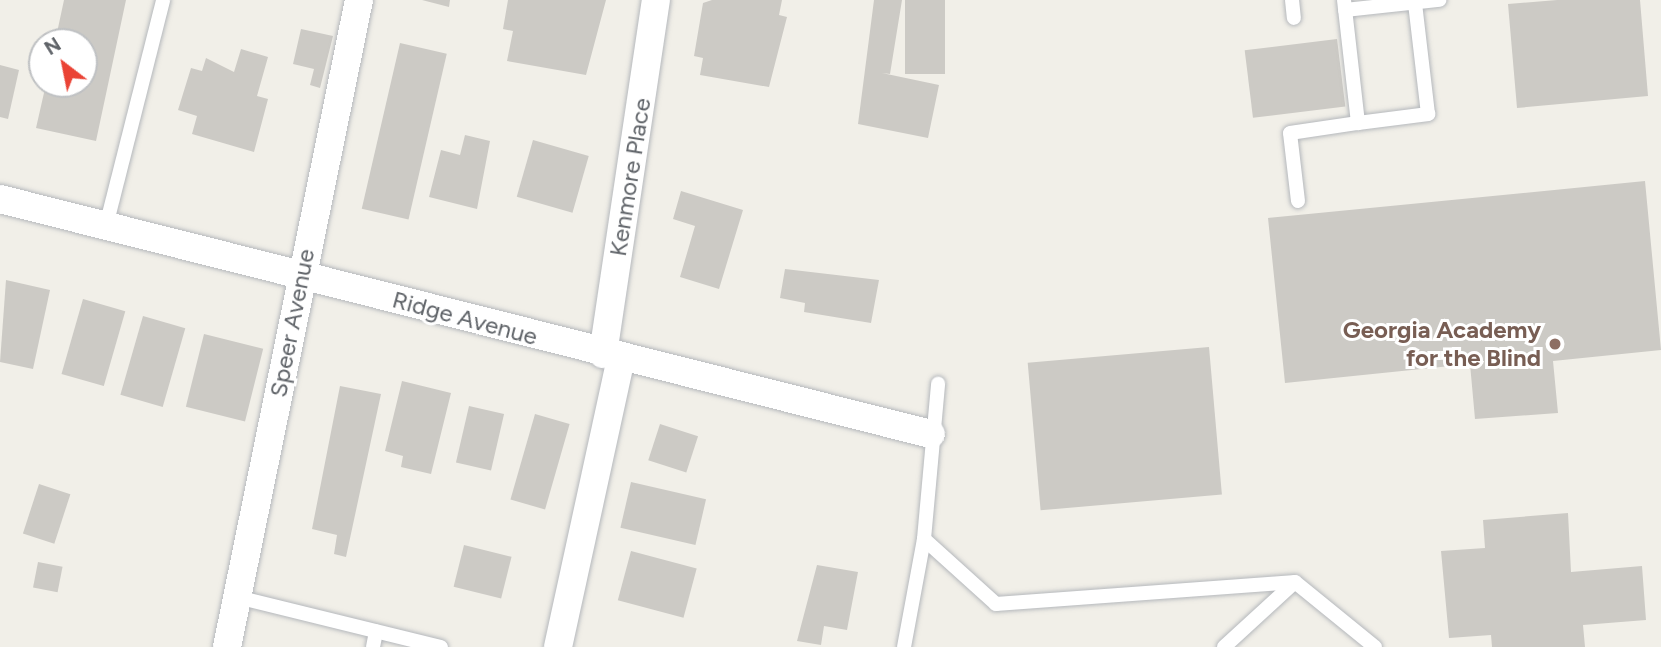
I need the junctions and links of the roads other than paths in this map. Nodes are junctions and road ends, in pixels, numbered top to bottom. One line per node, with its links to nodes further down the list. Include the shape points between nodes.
1 (163, 0): 12 (lane)
2 (359, 0): 13 (street, Speer Avenue)
3 (656, 0): 14 (street, Kenmore Place)
4 (1292, 0): 8 (lane)
5 (1439, 0): 6 (lane)
6 (1415, 2): 7 (lane); 9 (lane, via 1428,114)
7 (1345, 5): 9 (lane)
8 (1294, 18)
9 (1358, 123): 11 (lane, via 1290,133)
10 (0, 199): 12 (street, Ridge Avenue)
11 (1298, 201)
12 (106, 226): 13 (street, Ridge Avenue)
13 (302, 276): 14 (street, Ridge Avenue); 19 (street, Speer Avenue)
14 (612, 356): 16 (street, Ridge Avenue); 24 (street, Kenmore Place)
15 (938, 384): 16 (lane)
16 (931, 434): 17 (lane)
17 (923, 539): 18 (lane, via 996,604); 25 (lane)
18 (1295, 582): 26 (lane); 27 (lane)
19 (237, 597): 20 (lane); 21 (street, Speer Avenue)
20 (376, 631): 22 (lane); 23 (lane)
21 (227, 647)
22 (373, 647)
23 (440, 647)
24 (558, 647)
25 (904, 647)
26 (1224, 647)
27 (1375, 647)

